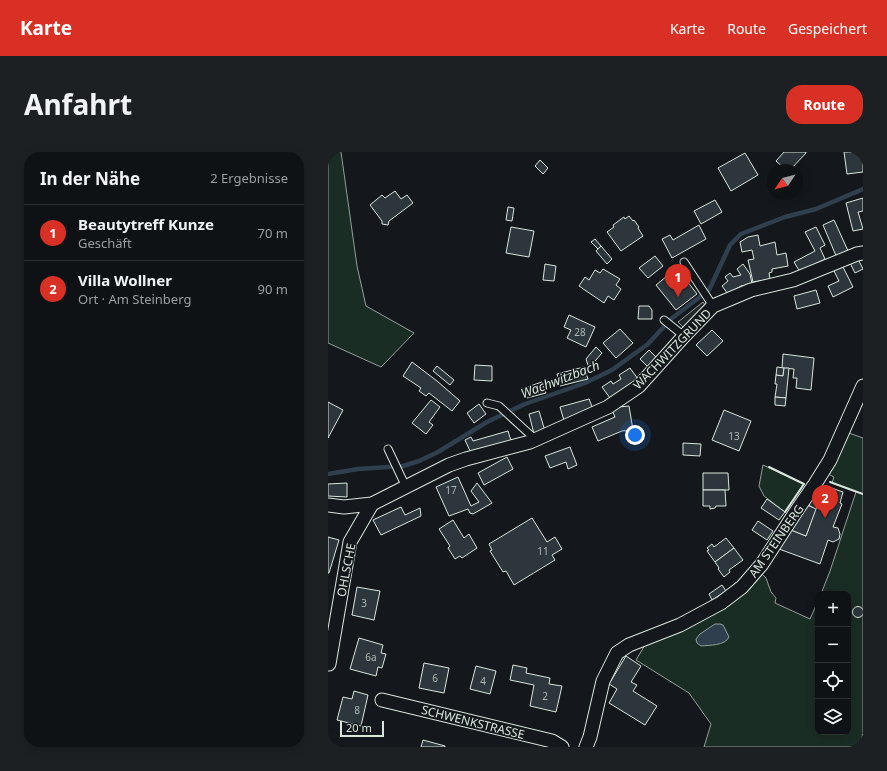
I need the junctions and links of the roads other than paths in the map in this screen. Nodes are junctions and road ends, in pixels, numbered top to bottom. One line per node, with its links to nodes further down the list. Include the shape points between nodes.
1 (863, 253): 3 (street, WACHWITZGRUND, via 793,280)
2 (684, 262): 3 (lane)
3 (711, 302): 5 (street, WACHWITZGRUND)
4 (664, 320): 5 (lane)
5 (684, 336): 8 (street, WACHWITZGRUND, via 639,386 608,408)
6 (863, 386): 16 (street, AM STEINBERG, via 830,460 816,484 762,564 742,587 721,603 680,625 629,645 617,653 604,681)
7 (488, 403): 8 (lane, via 499,406)
8 (536, 440): 10 (street, WACHWITZGRUND, via 449,465)
9 (388, 449): 10 (lane)
10 (406, 487): 11 (street, WACHWITZGRUND)
11 (372, 504): 12 (street, WACHWITZGRUND, via 344,507); 13 (street, OHLSCHE, via 350,542)
12 (328, 505)
13 (329, 664)
14 (382, 700): 15 (street, SCHWENKSTRASSE, via 552,741)
15 (562, 747)
16 (586, 747)

